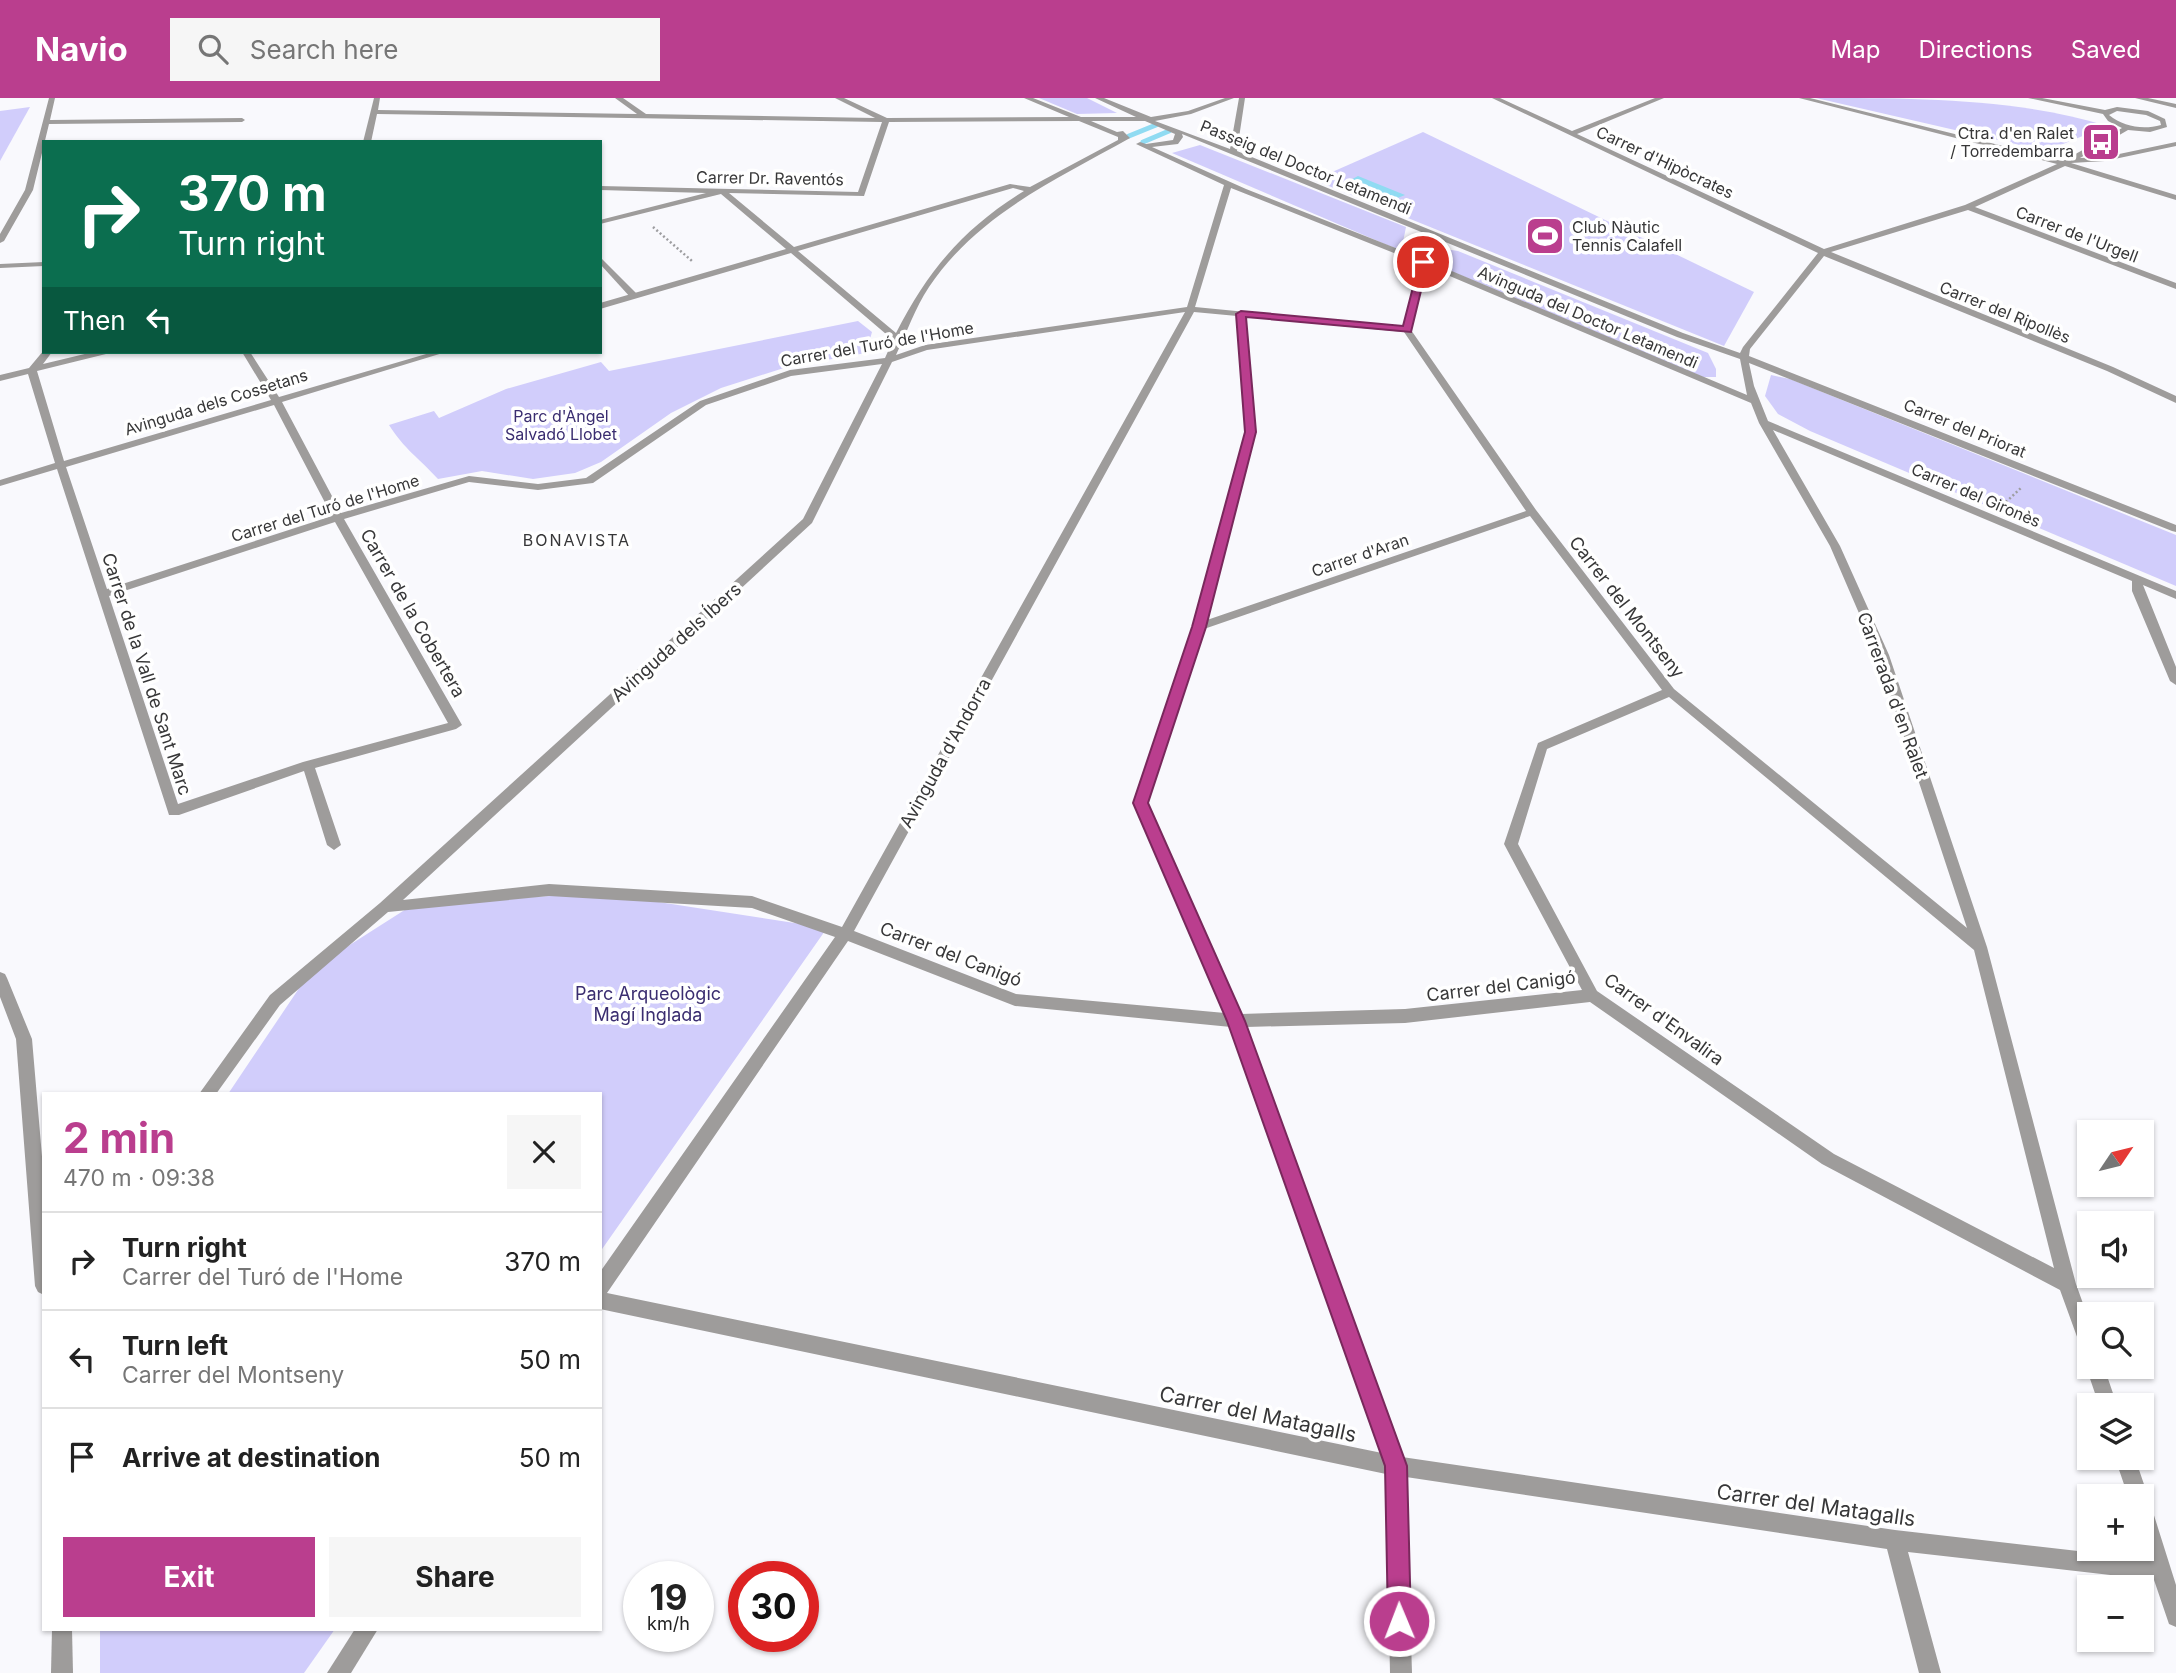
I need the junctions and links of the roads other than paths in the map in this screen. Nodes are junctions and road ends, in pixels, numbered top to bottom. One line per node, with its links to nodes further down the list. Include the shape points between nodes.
1 (52, 98): 25 (street)
2 (377, 98): 15 (street)
3 (618, 98): 19 (street)
4 (838, 98): 23 (street)
5 (1027, 98): 20 (street)
6 (1098, 98): 21 (street, Passeig del Doctor Letamendi)
7 (1231, 98): 17 (street)
8 (1242, 98): 41 (street)
9 (1495, 98): 29 (street, Carrer d'Hipòcrates)
10 (1661, 98): 29 (street)
11 (1802, 98): 43 (street)
12 (2031, 98): 16 (street)
13 (2138, 98): 14 (street)
14 (2176, 110): 18 (street); 24 (street)
15 (374, 112): 19 (street); 34 (street)
16 (2105, 112): 18 (street); 27 (street, via 2108,119)
17 (1189, 113): 21 (street); 28 (street)
18 (2148, 113): 24 (street)
19 (647, 117): 23 (street)
20 (1077, 119): 21 (street); 23 (street); 31 (street)
21 (1150, 119): 26 (street); 28 (street, Passeig del Doctor Letamendi)
22 (242, 120): 25 (street)
23 (886, 120): 47 (street, Carrer Dr. Raventós, via 861,194)
24 (2163, 120): 30 (street, via 2165,126)
25 (48, 122): 33 (street)
26 (1133, 123): 28 (street); 31 (street, Avinguda dels Íbers)
27 (2128, 127): 30 (street); 43 (street)
28 (1172, 128): 36 (street, via 1179,137 1175,142); 41 (street, Passeig del Doctor Letamendi)
29 (1571, 134): 54 (street, Carrer d'Hipòcrates)
30 (2148, 135): 32 (street); 39 (street)
31 (1123, 136): 36 (street, Avinguda del Doctor Letamendi); 42 (street, Avinguda dels Íbers, via 1119,143)
32 (2176, 137)
33 (44, 140)
34 (368, 140)
35 (2176, 144): 39 (street)
36 (1148, 146): 38 (street); 44 (street, Avinguda del Doctor Letamendi)
37 (42, 149): 52 (street, via 33,190)
38 (1129, 151)
39 (2135, 151): 43 (street)
40 (1119, 152): 42 (street, Avinguda dels Íbers)
41 (1233, 153): 51 (street, Passeig del Doctor Letamendi)
42 (1090, 158): 46 (street, Avinguda dels Íbers)
43 (2065, 162): 48 (street); 49 (street)
44 (1228, 184): 56 (street, Avinguda del Doctor Letamendi); 62 (street, Avinguda d'Andorra)
45 (602, 188): 47 (street, Carrer Dr. Raventós)
46 (1031, 190): 53 (street, via 1013,186); 65 (street, Avinguda dels Íbers, via 956,249 927,285)
47 (722, 191): 50 (street); 53 (street)
48 (2176, 198)
49 (1968, 207): 54 (street); 59 (street, Carrer de l'Urgell)
50 (602, 222)
51 (1436, 234): 56 (street); 70 (street, Passeig del Doctor Letamendi)
52 (0, 241)
53 (791, 250): 60 (street); 65 (street)
54 (1823, 252): 70 (street); 75 (street, Carrer del Ripollès)
55 (602, 261): 60 (street)
56 (1423, 262): 64 (street); 76 (street, Avinguda del Doctor Letamendi)
57 (42, 264): 58 (street)
58 (0, 266)
59 (2176, 286)
60 (634, 296): 61 (street)
61 (602, 305)
62 (1190, 309): 63 (street, Carrer del Turó de l'Home); 71 (street, Carrer del Turó de l'Home, via 925,348); 93 (street, Avinguda d'Andorra)
63 (1241, 314): 64 (street, Carrer del Turó de l'Home); 86 (street, via 1251,432)
64 (1408, 330): 80 (street, Carrer del Montseny)
65 (898, 339): 71 (street, Avinguda dels Íbers)
66 (46, 354): 72 (street)
67 (95, 354): 72 (street)
68 (247, 354): 74 (street, Carrer de la Cobertera)
69 (435, 354): 74 (street, Avinguda dels Cossetans)
70 (1742, 357): 76 (street, Carrerada d'en Ralet); 82 (street, Carrer del Priorat)
71 (890, 360): 81 (street, Carrer del Turó de l'Home, via 790,373 703,403 589,481 538,487 469,479); 92 (street, Avinguda dels Íbers, via 808,521)
72 (32, 370): 73 (street); 78 (street, Carrer de la Vall de Sant Marc)
73 (0, 378)
74 (276, 400): 78 (street, Avinguda dels Cossetans); 81 (street, Carrer de la Cobertera)
75 (2176, 400)
76 (1754, 401): 77 (street, Carrerada d'en Ralet)
77 (1764, 423): 83 (street, Carrer del Gironès); 94 (street, Carrerada d'en Ralet, via 1835,546 1883,656)
78 (61, 465): 79 (street, Avinguda dels Cossetans); 84 (street, Carrer de la Vall de Sant Marc)
79 (0, 483)
80 (1532, 512): 86 (street, Carrer d'Aran); 88 (street, Carrer del Montseny)
81 (338, 518): 84 (street, Carrer del Turó de l'Home); 89 (street, Carrer de la Cobertera)
82 (2176, 528)
83 (2137, 579): 85 (street, Carrer del Gironès); 87 (street)
84 (102, 595): 90 (street, Carrer de la Vall de Sant Marc, via 174,811)
85 (2176, 595)
86 (1199, 627): 97 (street, via 1140,803)
87 (2176, 681)
88 (1670, 692): 94 (street, Carrer del Montseny); 96 (street, Carrer d'Envalira, via 1542,746 1511,844)
89 (456, 726): 90 (street, Carrer de la Vall de Sant Marc)
90 (308, 765): 91 (street)
91 (334, 845)
92 (385, 907): 93 (street, Carrer del Canigó, via 549,891 600,893 752,902); 98 (street, Avinguda dels Íbers, via 275,1000)
93 (845, 934): 97 (street, Carrer del Canigó, via 1015,1000); 102 (street, Avinguda d'Andorra)
94 (1980, 947): 101 (street, Carrerada d'en Ralet)
95 (0, 978): 99 (street, via 23,1039)
96 (1592, 995): 97 (street, Carrer del Canigó, via 1405,1016); 101 (street, Carrer d'Envalira, via 1828,1159)
97 (1236, 1021): 105 (street)
98 (208, 1092)
99 (38, 1148): 100 (street)
100 (42, 1239)
101 (2067, 1284): 104 (street, Carrerada d'en Ralet)
102 (602, 1286)
103 (602, 1300): 105 (street, Carrer del Matagalls)
104 (2077, 1313)
105 (1396, 1466): 106 (street, Carrer del Matagalls); 114 (street)
106 (1895, 1540): 108 (street, Carrer del Matagalls); 115 (street)
107 (2154, 1544): 108 (street)
108 (2163, 1571): 109 (street)
109 (2176, 1618)
110 (62, 1631): 112 (street)
111 (367, 1631): 113 (street)
112 (62, 1673)
113 (338, 1673)
114 (1401, 1673)
115 (1930, 1673)

